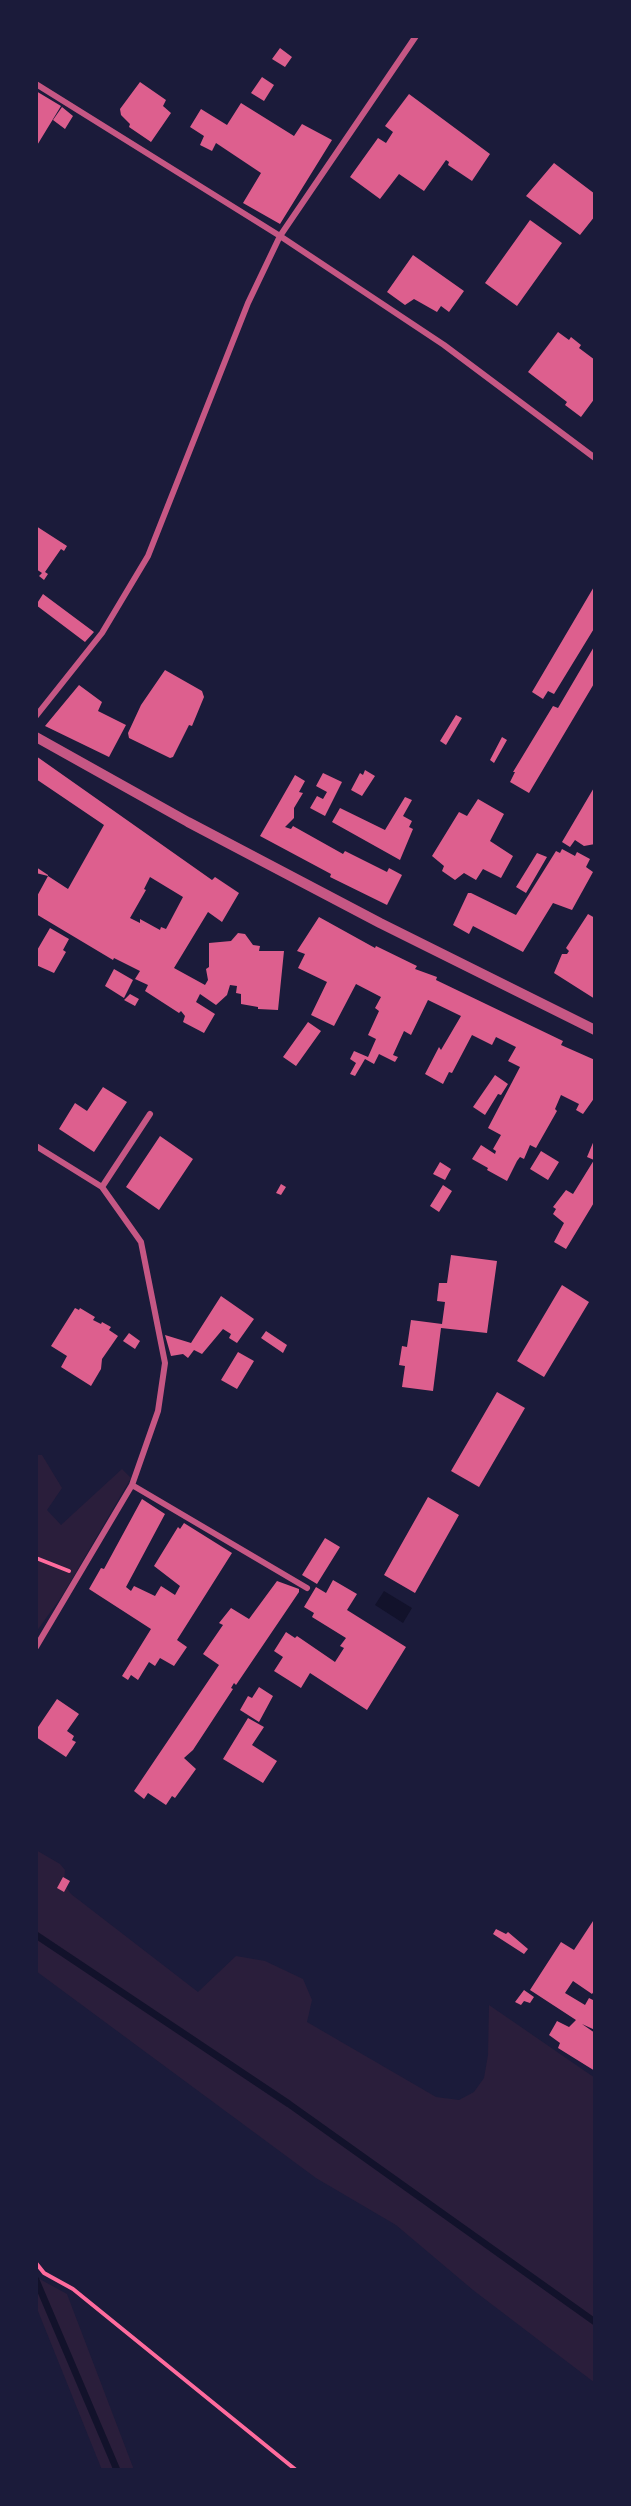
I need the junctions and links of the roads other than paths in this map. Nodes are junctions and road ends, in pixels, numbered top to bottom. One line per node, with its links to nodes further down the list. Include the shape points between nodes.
1 (416, 36): 3 (street)
2 (36, 84): 3 (street)
3 (280, 236): 4 (street, via 444,345); 5 (street, via 248,303 148,555 102,633)
4 (595, 458)
5 (36, 716)
6 (36, 737): 7 (street, via 380,923)
7 (595, 1030)
8 (150, 1113): 10 (street)
9 (36, 1146): 10 (street)
10 (102, 1187): 11 (street, via 141,1242 165,1363 158,1411)
11 (132, 1485): 12 (street); 13 (street)
12 (307, 1588)
13 (36, 1647)

